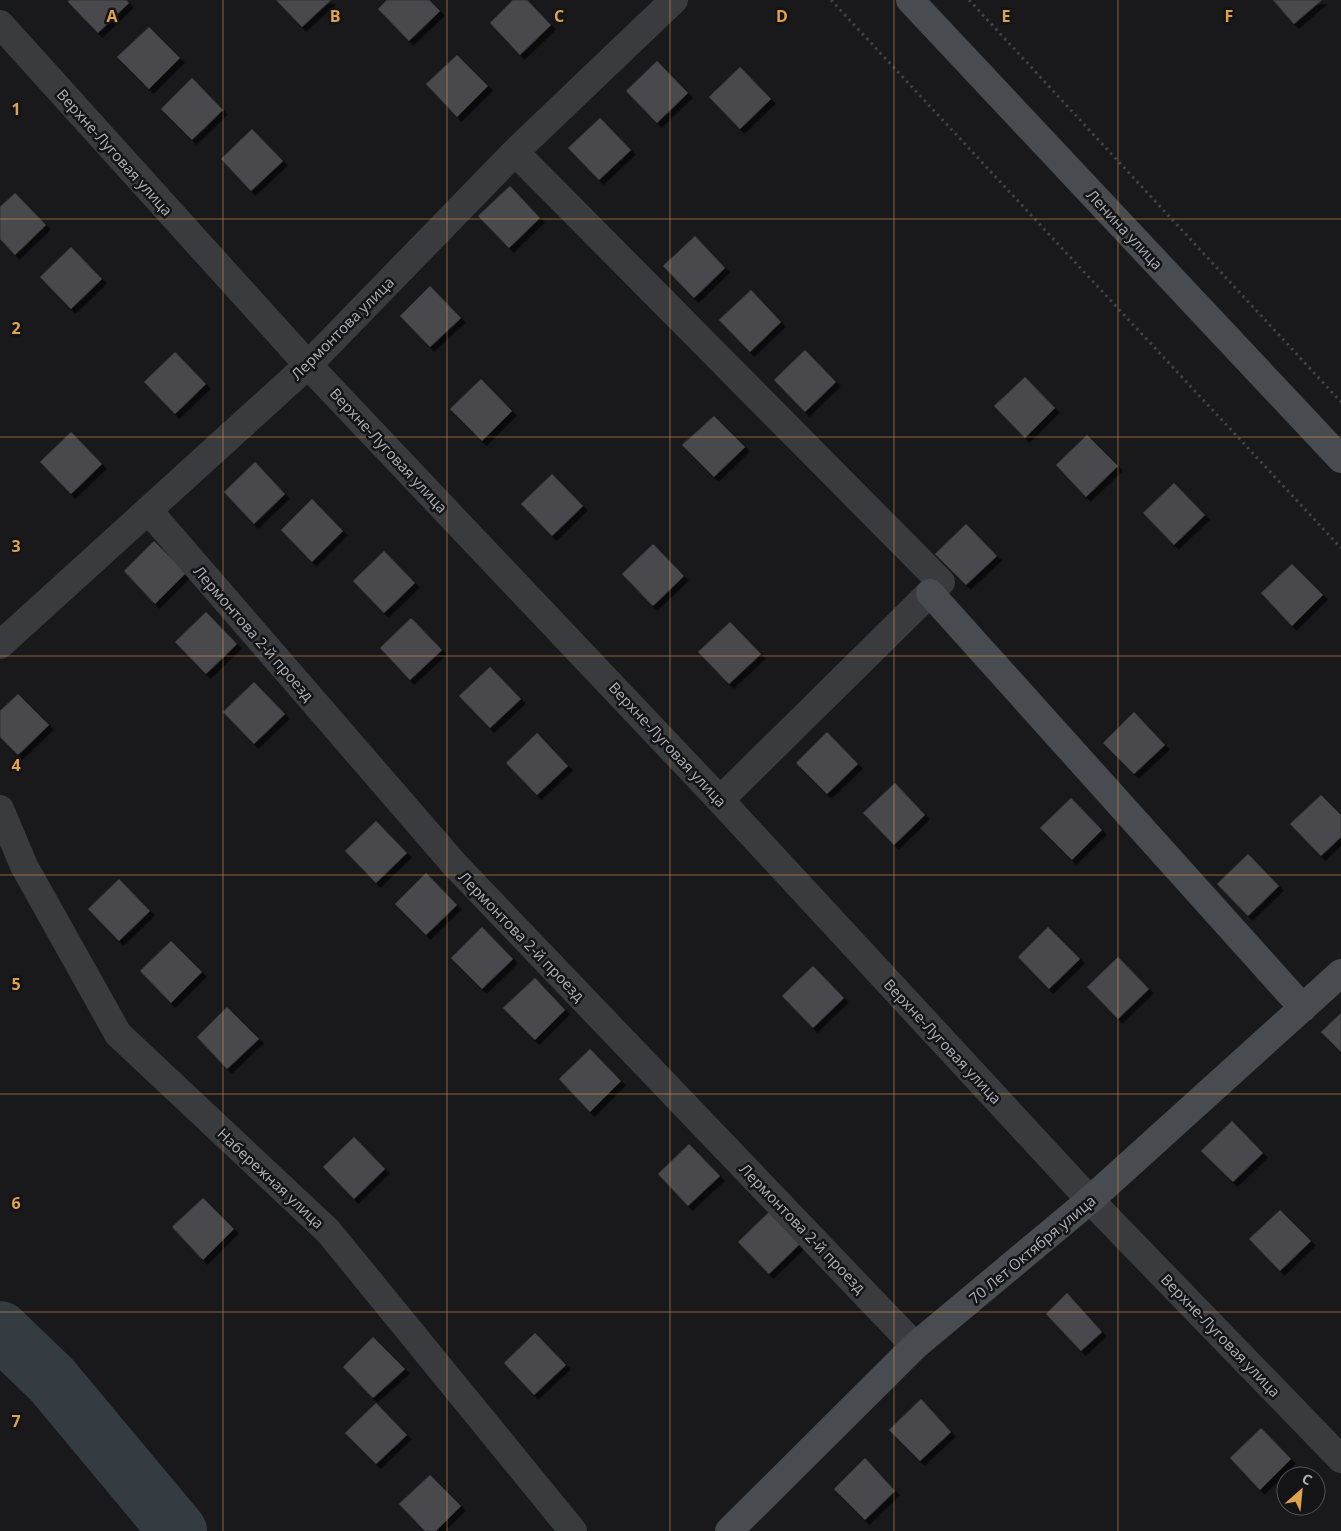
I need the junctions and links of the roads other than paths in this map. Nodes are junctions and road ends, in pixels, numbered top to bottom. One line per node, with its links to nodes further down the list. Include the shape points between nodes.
1 (674, 0): 4 (street, Лермонтова улица)
2 (910, 0): 6 (street, Ленина улица)
3 (0, 24): 5 (street, Верхне-Луговая улица)
4 (515, 152): 5 (street, Лермонтова улица); 8 (street)
5 (308, 365): 7 (street, Лермонтова улица); 10 (street, Верхне-Луговая улица)
6 (1341, 459)
7 (148, 510): 9 (street, Лермонтова улица); 15 (street, Лермонтова 2-й проезд, via 454,865)
8 (935, 587): 10 (street); 13 (street)
9 (0, 645)
10 (720, 800): 14 (street, Верхне-Луговая улица)
11 (0, 809): 17 (street, Набережная улица, via 24,866 118,1034 328,1231)
12 (1341, 973): 13 (street, 70 Лет Октября улица)
13 (1303, 1008): 14 (street, 70 Лет Октября улица)
14 (1090, 1200): 15 (street, 70 Лет Октября улица); 16 (street, Верхне-Луговая улица)
15 (915, 1346): 18 (street, 70 Лет Октября улица)
16 (1341, 1459)
17 (572, 1531)
18 (729, 1531)

